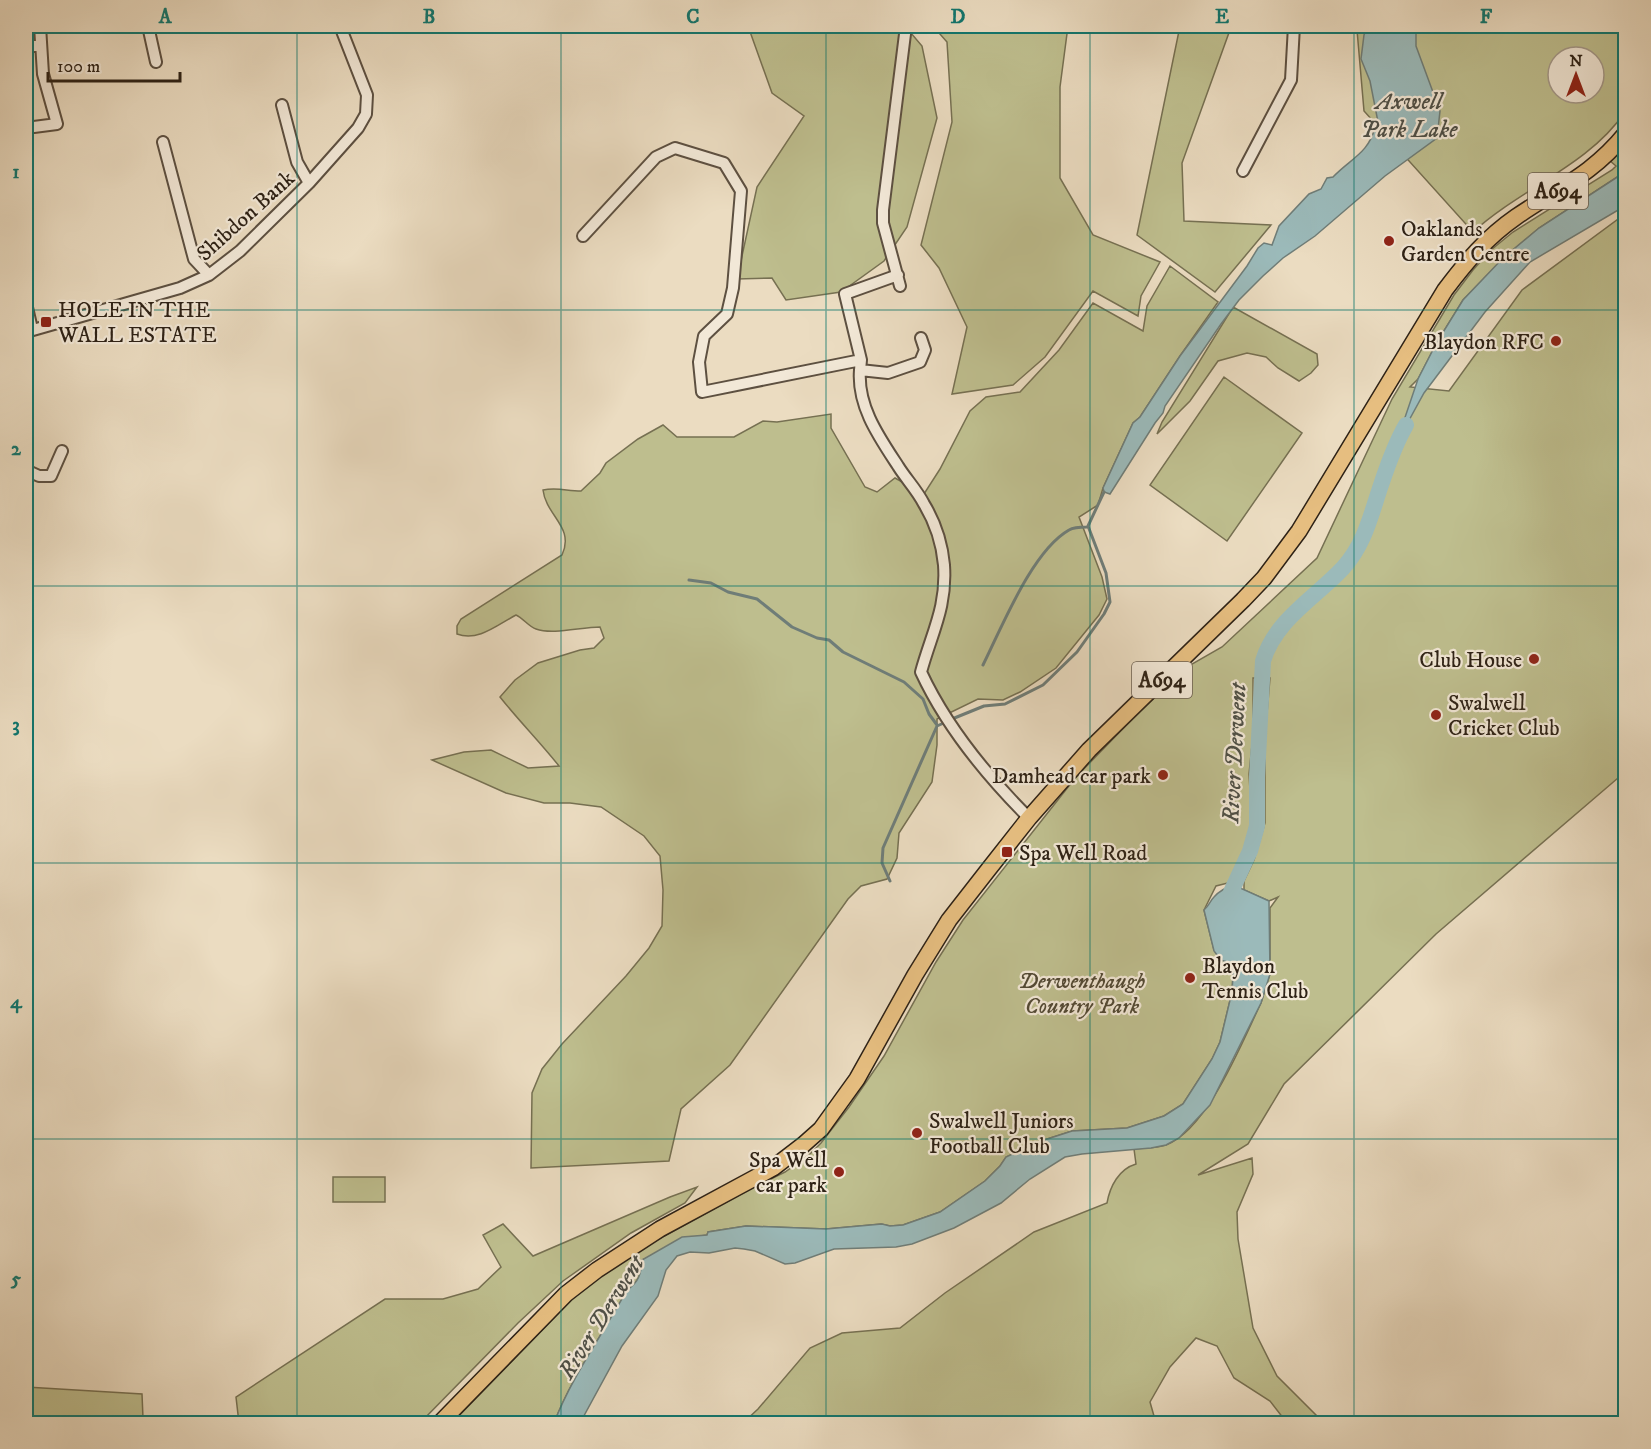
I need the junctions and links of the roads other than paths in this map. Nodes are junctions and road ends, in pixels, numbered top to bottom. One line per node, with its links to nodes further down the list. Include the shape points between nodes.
1 (40, 26): 7 (street)
2 (148, 26): 8 (street)
3 (340, 26): 14 (street, Shibdon Bank, via 367,95 366,114)
4 (906, 26): 20 (street, via 883,210 899,281 845,294)
5 (1294, 26): 13 (street, via 1291,80)
6 (26, 46): 7 (street)
7 (41, 46): 10 (street, via 43,74 57,124)
8 (156, 62)
9 (282, 105): 14 (street, via 297,162)
10 (26, 128)
11 (1626, 133): 23 (main road, A694, via 1584,174 1516,217 1474,254 1445,290 1299,531 1264,578 1089,750)
12 (163, 142): 16 (street, via 194,259)
13 (1243, 171)
14 (309, 183): 16 (street, Shibdon Bank, via 240,251)
15 (583, 236): 20 (street, via 656,157 675,148 724,163 741,191 733,288 727,314 704,336 699,362 702,392)
16 (209, 275): 18 (street, Shibdon Bank, via 180,288)
17 (26, 303): 18 (street)
18 (29, 330)
19 (921, 338): 20 (street, via 925,350 920,362 888,373)
20 (860, 365): 23 (street, via 858,386 866,412 924,502 938,532 944,563 944,596 921,672 957,731 1005,794)
21 (62, 451): 22 (street, via 51,476)
22 (26, 470)
23 (1029, 818): 24 (main road, A694, via 949,920 857,1079 821,1129 772,1168 660,1229 597,1270 566,1294)
24 (439, 1424)

